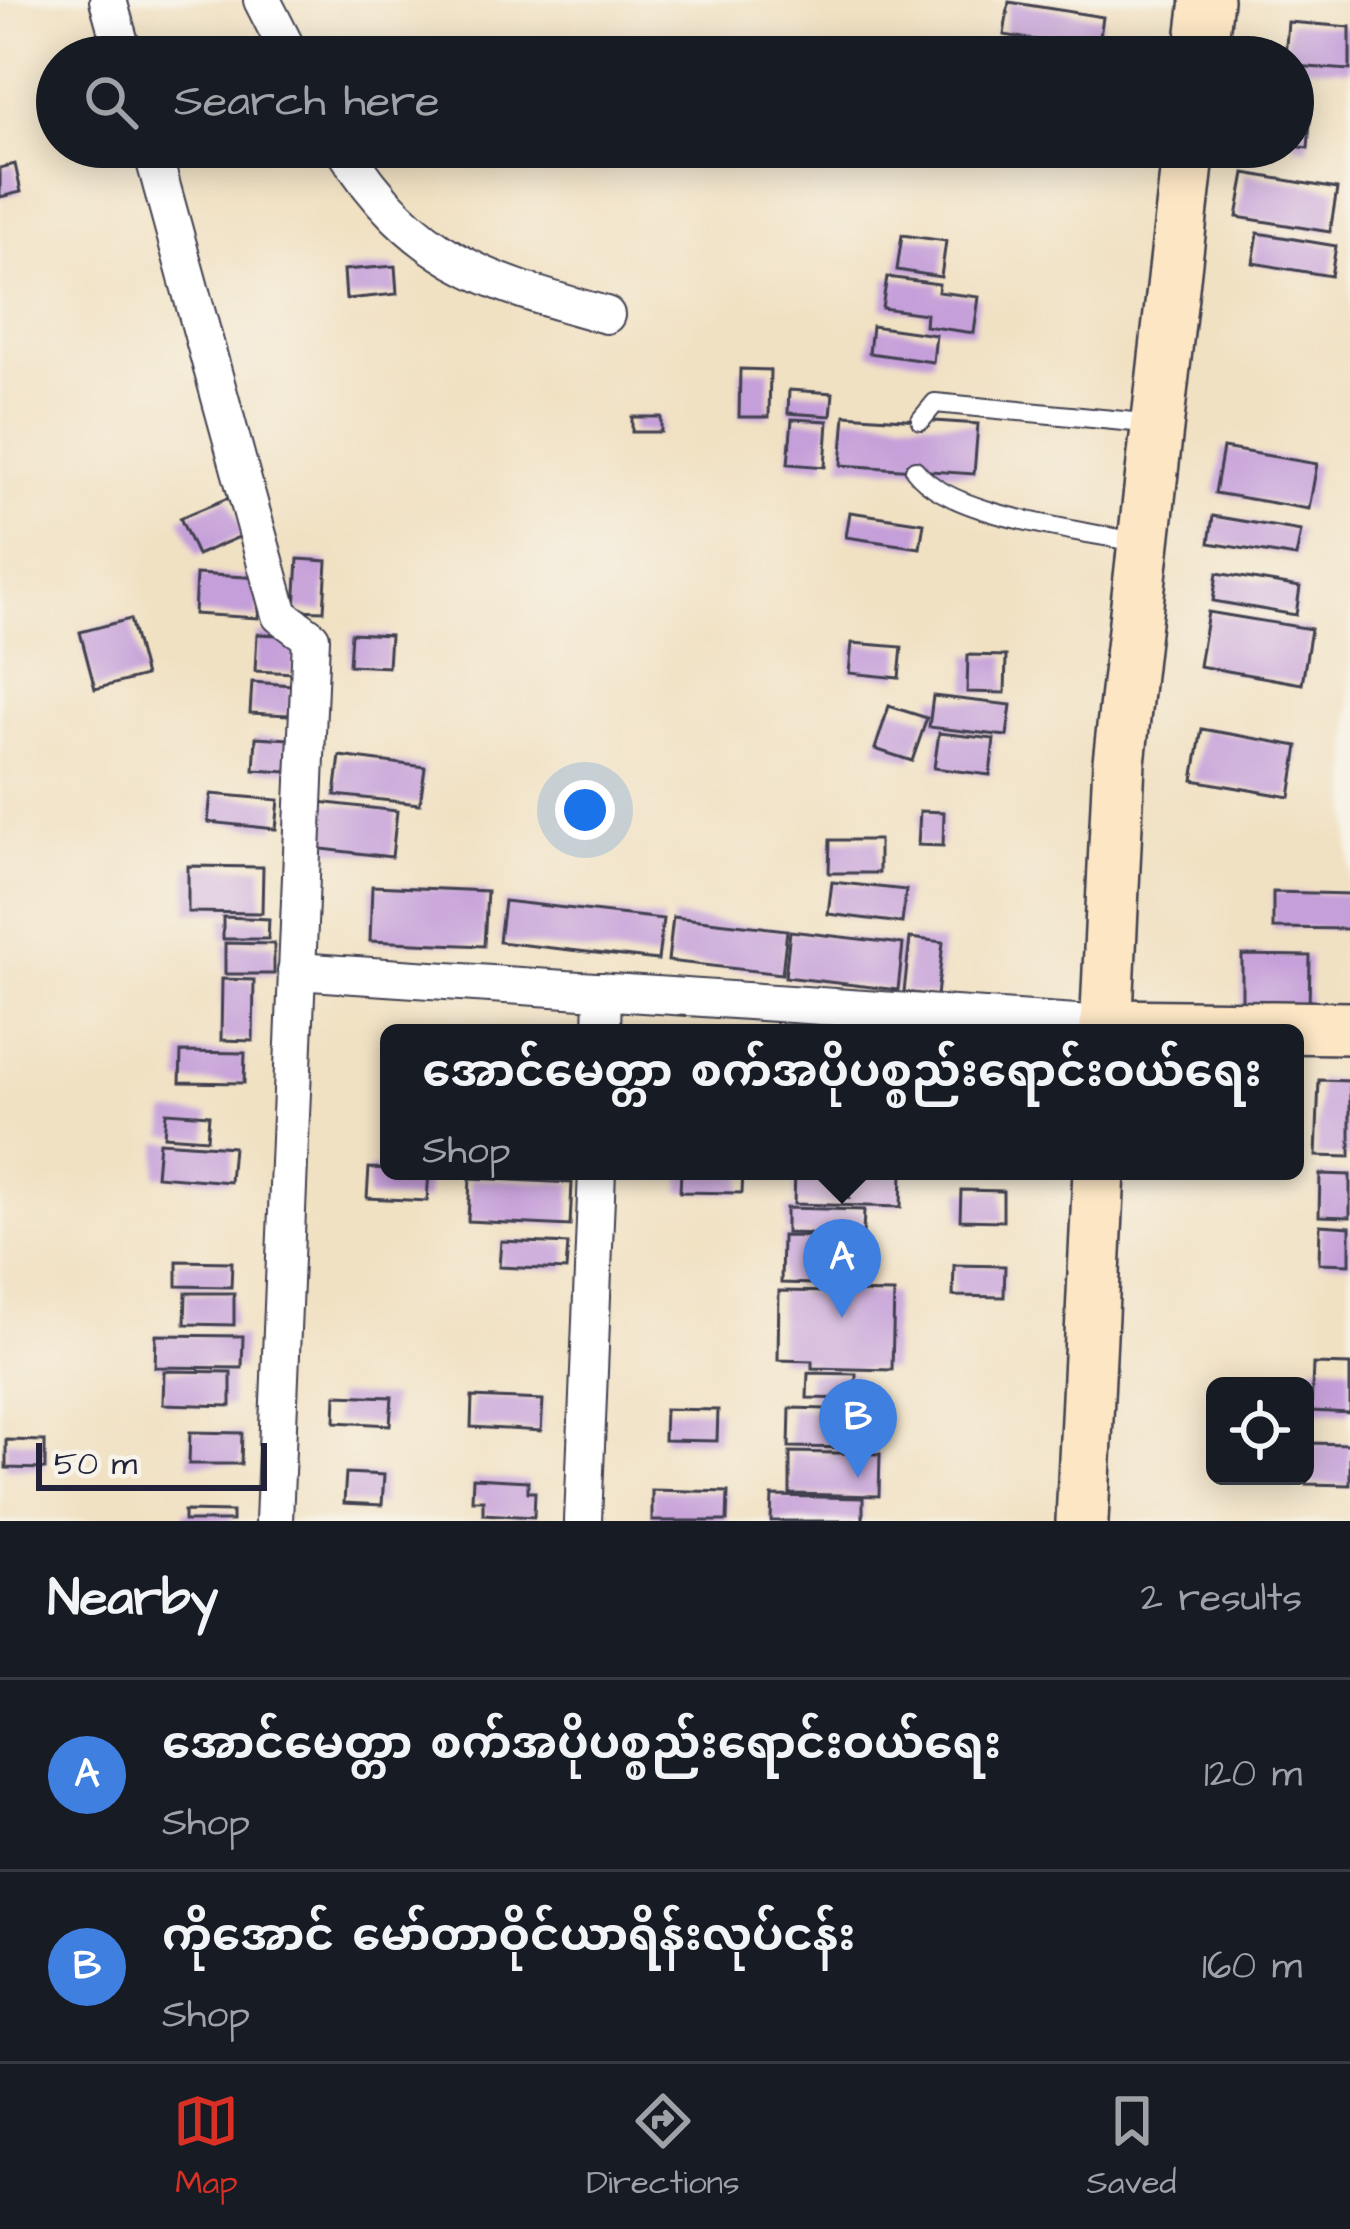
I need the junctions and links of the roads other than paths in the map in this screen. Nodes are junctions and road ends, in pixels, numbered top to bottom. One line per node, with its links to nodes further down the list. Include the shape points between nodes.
1 (108, 0): 4 (street)
2 (262, 0): 5 (street)
3 (1207, 0): 6 (main road)
4 (118, 36)
5 (280, 36)
6 (1203, 36)
7 (157, 168): 15 (street, via 280,615 311,638)
8 (356, 168): 10 (street, via 431,250 505,288)
9 (1186, 168): 12 (main road)
10 (606, 315)
11 (921, 420): 12 (lane, via 935,404)
12 (1155, 424): 14 (main road)
13 (915, 470): 14 (lane, via 929,489 961,502)
14 (1145, 544): 19 (main road, via 1119,763)
15 (296, 971): 16 (street); 24 (street)
16 (603, 991): 17 (street); 18 (street)
17 (602, 1024)
18 (1040, 1024)
19 (1106, 1024)
20 (1304, 1028): 21 (main road)
21 (1350, 1028)
22 (597, 1180): 25 (street)
23 (1099, 1180): 26 (main road)
24 (274, 1521)
25 (584, 1521)
26 (1082, 1521)

